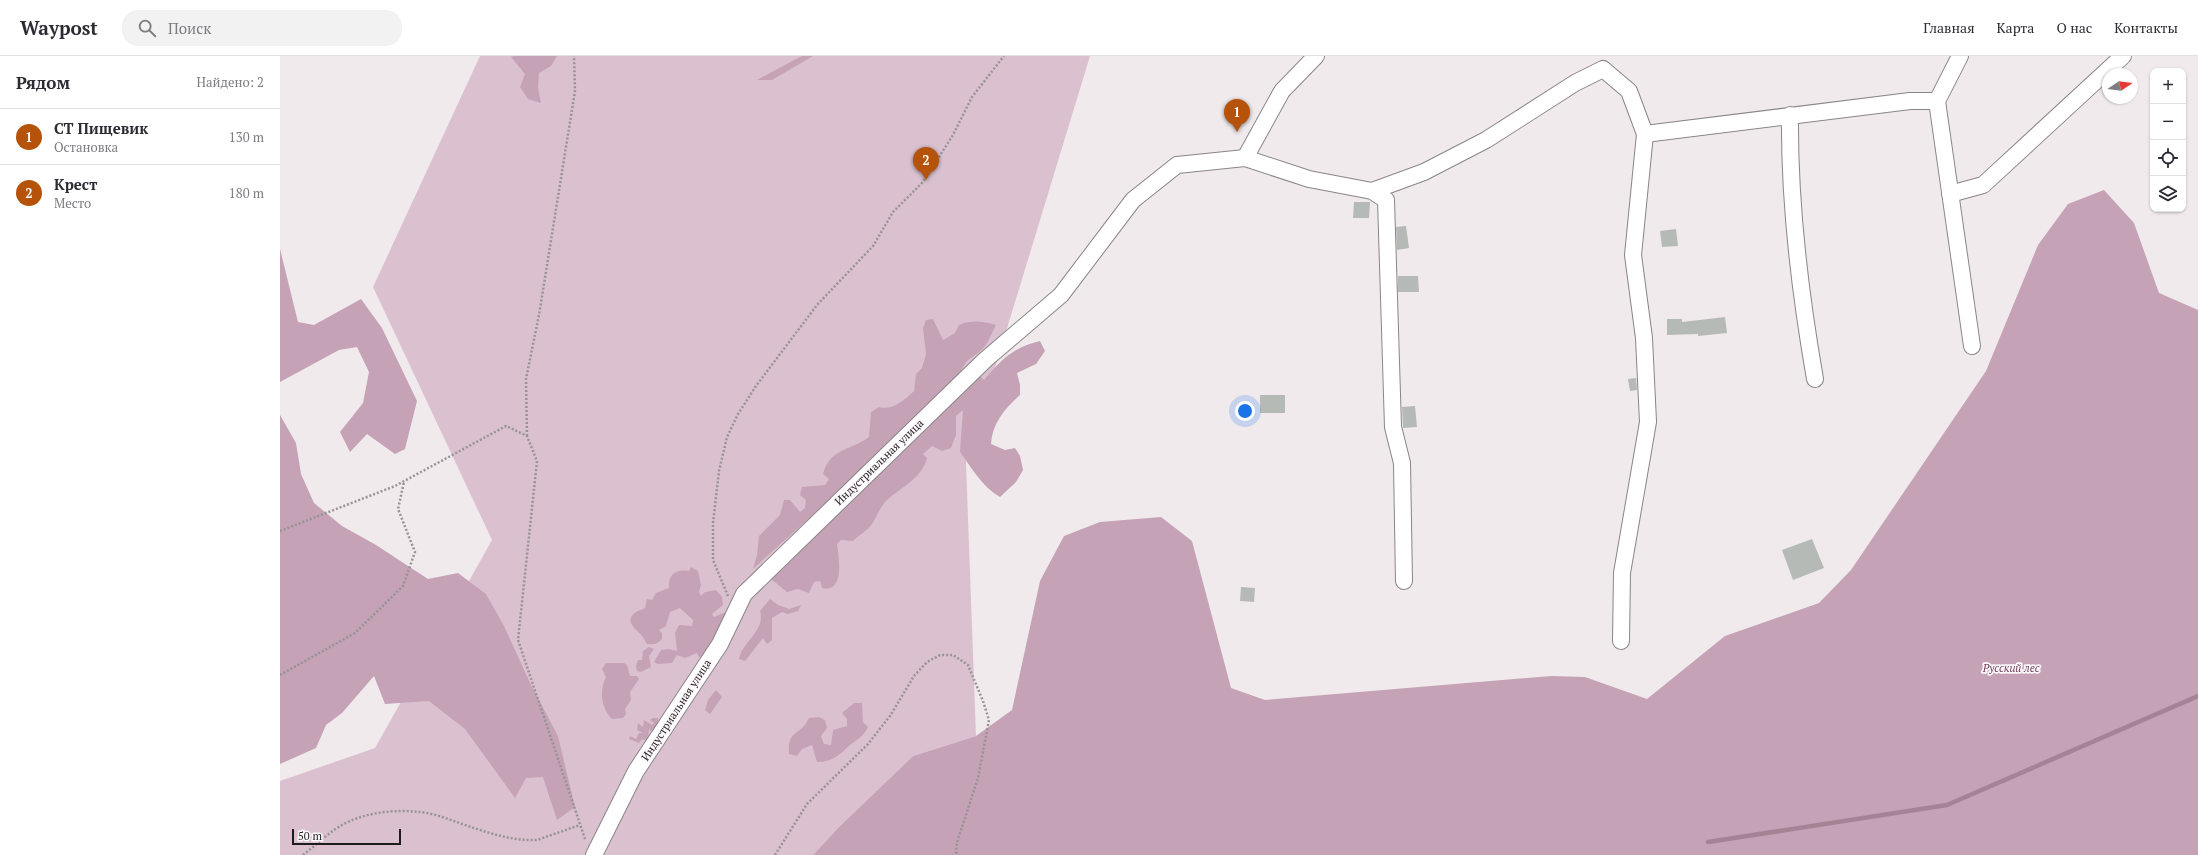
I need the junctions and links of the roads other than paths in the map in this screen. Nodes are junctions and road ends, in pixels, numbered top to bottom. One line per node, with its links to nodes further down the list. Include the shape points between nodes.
1 (1316, 56): 8 (street, via 1282,91)
2 (1960, 56): 5 (street)
3 (2124, 56): 10 (street, via 1983,185)
4 (1604, 62): 7 (street, via 1629,91); 9 (street, via 1486,140 1424,172)
5 (1937, 101): 6 (street, via 1910,100); 10 (street)
6 (1790, 115): 7 (street); 12 (street, via 1789,166 1806,328)
7 (1645, 134): 14 (street, via 1633,255 1644,338 1648,422 1622,573)
8 (1244, 158): 9 (street, via 1309,179); 15 (street, Индустриальная улица, via 1177,165 1133,200 1061,295 985,360 744,594 720,644 636,771)
9 (1372, 191): 13 (street, via 1386,200 1393,427 1402,463)
10 (1950, 194): 11 (street)
11 (1972, 346)
12 (1815, 379)
13 (1404, 581)
14 (1621, 641)
15 (594, 855)

